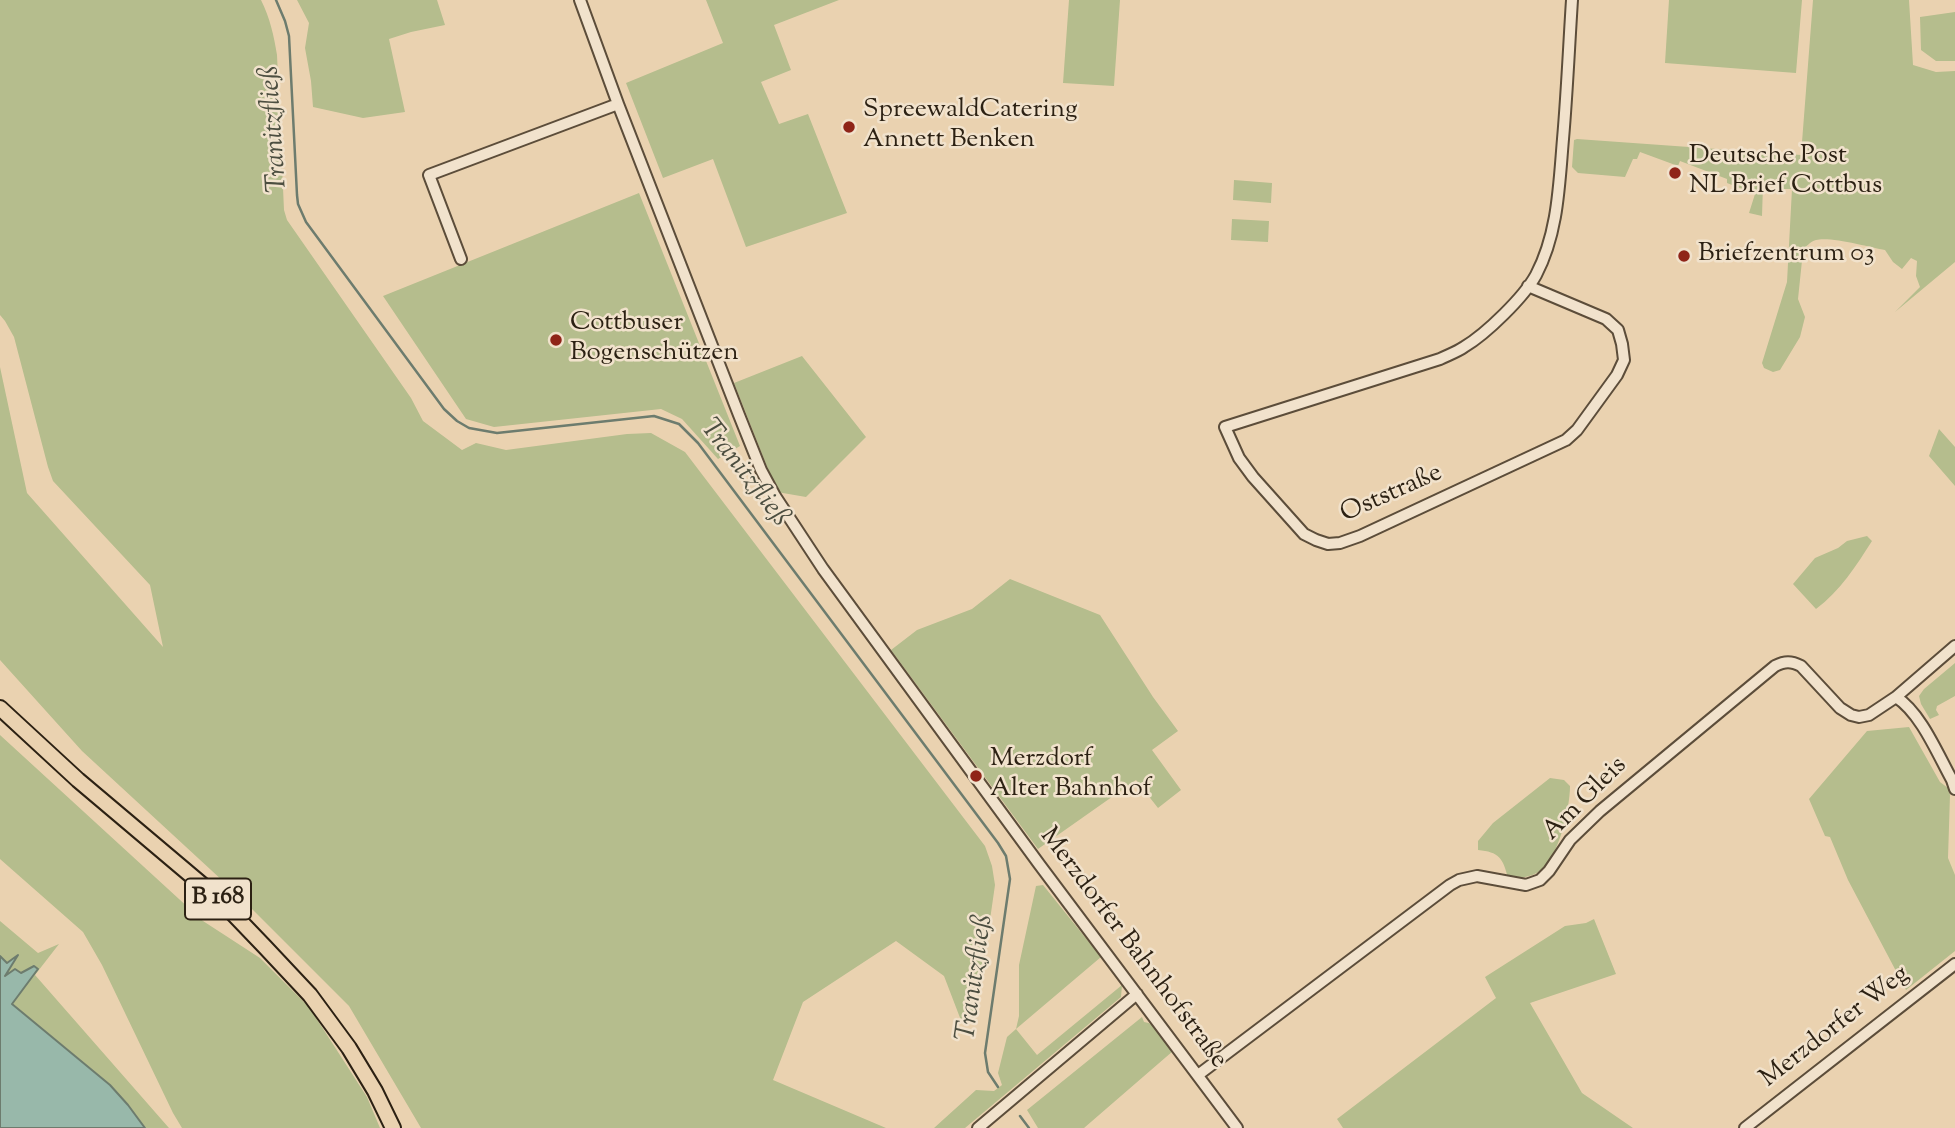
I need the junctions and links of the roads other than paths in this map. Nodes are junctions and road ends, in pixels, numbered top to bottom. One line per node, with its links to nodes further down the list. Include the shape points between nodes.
1 (580, 0): 3 (street, Merzdorfer Bahnhofstraße)
2 (1572, 0): 5 (street, Oststraße, via 1558,206 1545,254)
3 (618, 104): 4 (street, via 429,175); 11 (street, Merzdorfer Bahnhofstraße, via 775,496 823,569)
4 (461, 259)
5 (1528, 286): 5 (street, Oststraße, via 1487,329 1440,359 1225,427 1239,458 1304,534 1328,544 1360,536 1566,440 1617,375 1624,360 1622,344 1618,330 1606,319)
6 (1955, 646): 7 (street, Am Gleis)
7 (1896, 697): 9 (street, via 1923,728); 12 (street, Am Gleis, via 1869,715 1851,715 1801,666 1783,662 1775,666 1600,810 1540,880 1526,885 1469,877 1450,884)
8 (0, 708): 13 (main road, B 168, via 219,900 310,995 349,1048)
9 (1955, 789)
10 (1955, 964): 16 (street, Merzdorfer Weg)
11 (1137, 994): 12 (street, Merzdorfer Bahnhofstraße); 14 (street)
12 (1198, 1075): 15 (street, Merzdorfer Bahnhofstraße)
13 (393, 1128)
14 (978, 1128)
15 (1237, 1128)
16 (1745, 1128)

